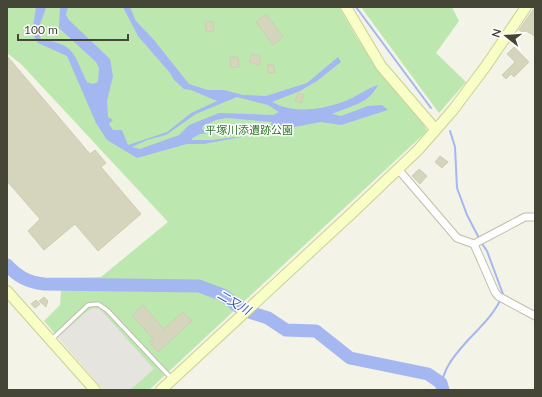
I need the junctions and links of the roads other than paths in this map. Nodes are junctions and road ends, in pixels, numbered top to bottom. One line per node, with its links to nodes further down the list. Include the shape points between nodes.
1 (346, 7): 3 (street, via 382,66)
2 (526, 7): 3 (street, via 477,78)
3 (435, 129): 4 (street)
4 (398, 169): 6 (street, via 458,238); 10 (street)
5 (535, 217): 6 (street, via 525,217)
6 (474, 244): 8 (street, via 498,296)
7 (7, 290): 9 (street)
8 (535, 316)
9 (51, 340): 10 (lane, via 88,305 98,304 108,310); 11 (street)
10 (172, 380): 12 (street)
11 (95, 390)
12 (161, 390)

